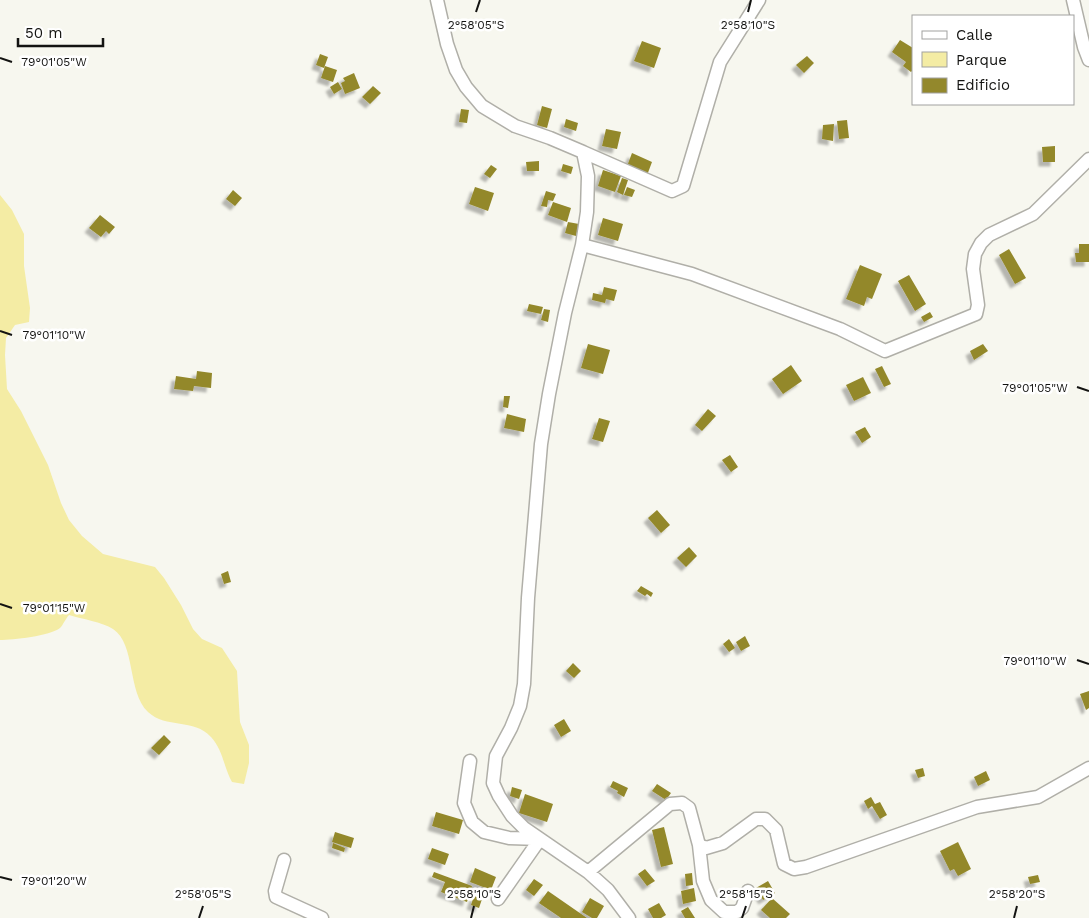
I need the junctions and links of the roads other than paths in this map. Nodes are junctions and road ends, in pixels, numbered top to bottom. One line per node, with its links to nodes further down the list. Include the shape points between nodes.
1 (437, 0): 5 (street, via 456,70 482,106 515,126)
2 (759, 0): 5 (street, via 720,62 683,186 672,190)
3 (1073, 0): 4 (street)
4 (1089, 60)
5 (583, 152): 7 (street, via 588,176)
6 (1089, 159): 7 (street, via 1033,214 990,235 981,243 973,269 978,304 976,314 885,351 840,329 692,274)
7 (582, 245): 10 (street, via 565,313 541,444 524,684 520,706 496,756 493,783 512,816)
8 (470, 761): 10 (street, via 464,803 472,822 484,832 509,838)
9 (1089, 768): 11 (street, via 1038,796 977,807 806,867 794,869 784,864 776,830 765,818 756,819 724,842 706,848)
10 (540, 839): 13 (street); 15 (street)
11 (699, 845): 13 (street, via 689,808 682,803 670,804); 14 (street, via 704,881 711,900 724,912 737,912 742,908)
12 (284, 860): 17 (street, via 274,891 276,897)
13 (588, 872): 16 (street, via 608,890)
14 (748, 891)
15 (498, 899)
16 (622, 915)
17 (322, 918)

